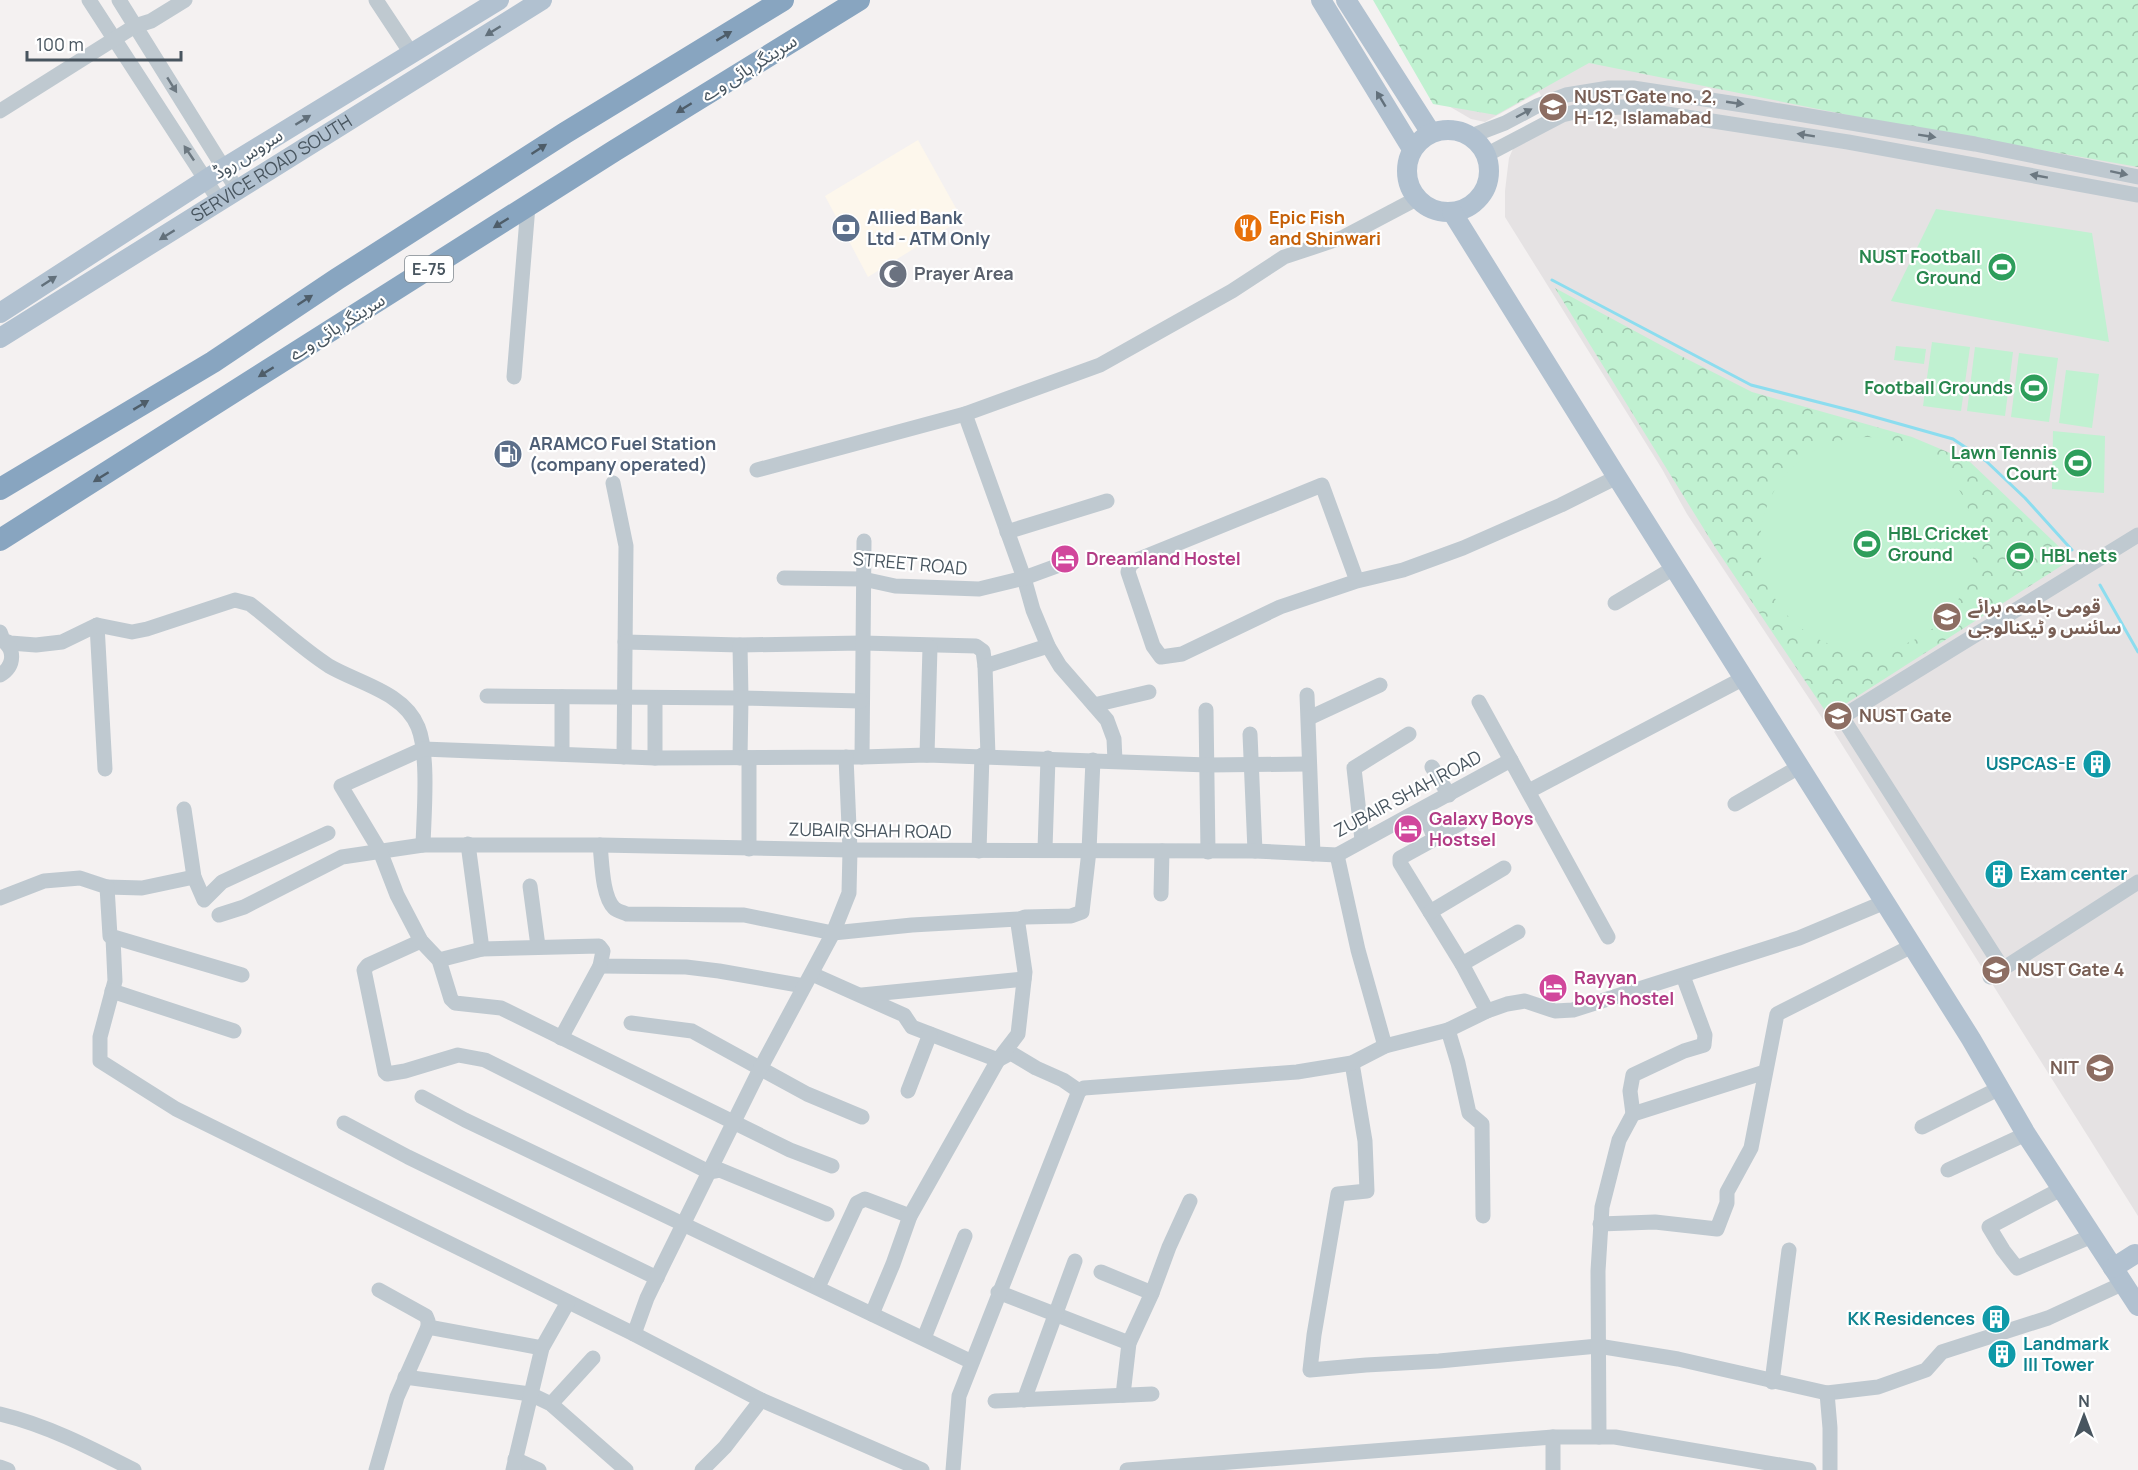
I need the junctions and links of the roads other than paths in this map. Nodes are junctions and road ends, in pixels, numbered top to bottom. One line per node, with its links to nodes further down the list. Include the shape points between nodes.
1 (89, 0): 12 (street)
2 (119, 0): 11 (street)
3 (185, 0): 11 (street)
4 (376, 0): 13 (street)
5 (499, 0): 13 (main road, سروس روڈ)
6 (542, 0): 24 (main road, SERVICE ROAD SOUTH, one-way to 24)
7 (783, 0): 37 (highway, E-75, one-way to 7, via 213,362 565,133)
8 (859, 0): 28 (highway, سرینگر ہائی وے / E-75, one-way to 28)
9 (1321, 0): 19 (main road, one-way to 9)
10 (1346, 0): 16 (main road)
11 (135, 26): 12 (street); 21 (street, one-way to 21)
12 (114, 40): 14 (street); 23 (street, one-way to 12)
13 (411, 53): 21 (main road, سروس روڈ, one-way to 13)
14 (0, 111)
15 (1850, 124): 17 (street, one-way to 15, via 1566,95 1609,88 1756,106); 18 (street); 22 (street, one-way to 22, via 2020,152)
16 (1431, 133): 17 (main road, via 1458,130); 19 (main road)
17 (1471, 136): 20 (main road)
18 (1848, 142): 20 (street, one-way to 20, via 1647,110 1602,107 1562,115); 25 (street, one-way to 18)
19 (1412, 149): 26 (main road, via 1406,175)
20 (1486, 155): 29 (main road, via 1489,175 1482,194 1465,209)
21 (224, 168): 23 (main road, سروس روڈ); 24 (street)
22 (2138, 177)
23 (207, 180): 27 (street); 30 (main road, سروس روڈ, one-way to 23)
24 (238, 191): 27 (main road, SERVICE ROAD SOUTH)
25 (2138, 195)
26 (1416, 199): 29 (main road, via 1439,212); 33 (street, via 1344,237 1284,257 1100,365)
27 (220, 202): 31 (main road, SERVICE ROAD SOUTH, one-way to 31)
28 (528, 206): 32 (street); 41 (highway, سرینگر ہائی وے / E-75, one-way to 41)
29 (1452, 212): 35 (main road)
30 (0, 313)
31 (0, 338)
32 (514, 377)
33 (965, 414): 34 (street); 39 (street)
34 (757, 470)
35 (1617, 477): 44 (main road); 48 (street, via 1463,548 1403,570)
36 (613, 483): 52 (street, via 626,546)
37 (0, 489)
38 (1107, 501): 39 (street)
39 (1007, 532): 46 (street)
40 (2138, 535): 119 (street, via 1840,718 1996,973)
41 (0, 540)
42 (864, 541): 47 (street)
43 (1065, 563): 46 (street, STREET ROAD)
44 (1674, 568): 49 (street); 59 (main road)
45 (784, 578): 47 (street, STREET ROAD)
46 (1024, 578): 47 (street, STREET ROAD, via 979,589 895,586); 56 (street)
47 (863, 579): 53 (street)
48 (1357, 581): 48 (street, via 1322,485 1137,560 1128,572 1153,646 1161,657 1182,654 1280,607)
49 (1615, 603)
50 (96, 625): 51 (street, via 62,642 10,643); 75 (street, via 132,632 235,600 250,604 329,665 394,699 418,727); 93 (street)
51 (1, 637): 58 (street, via 12,655 11,664)
52 (625, 642): 54 (street); 65 (street)
53 (862, 643): 54 (street); 55 (street); 68 (street)
54 (740, 645): 67 (street)
55 (930, 646): 57 (street, via 976,646 983,651); 77 (street)
56 (1048, 646): 57 (street); 70 (street)
57 (985, 666): 78 (street)
58 (0, 675)
59 (1744, 678): 91 (main road); 94 (street)
60 (1380, 685): 72 (street)
61 (1149, 692): 70 (street)
62 (1307, 695): 72 (street)
63 (487, 696): 64 (street)
64 (562, 697): 65 (street); 76 (street)
65 (625, 698): 66 (street); 79 (street)
66 (655, 698): 67 (street); 82 (street)
67 (741, 698): 68 (street); 83 (street)
68 (861, 701): 81 (street)
69 (1479, 702): 86 (street)
70 (1094, 705): 87 (street, via 1107,720 1114,739)
71 (1206, 710): 89 (street)
72 (1309, 718): 88 (street)
73 (1250, 734): 90 (street)
74 (1409, 734): 102 (street, via 1354,768)
75 (423, 749): 76 (street); 104 (street); 109 (street, via 341,786)
76 (562, 754): 79 (street)
77 (927, 755): 78 (street); 81 (street)
78 (985, 755): 84 (street); 110 (street)
79 (624, 757): 82 (street)
80 (846, 757): 81 (street); 83 (street); 108 (street)
81 (862, 757)
82 (655, 758): 83 (street)
83 (745, 758): 106 (street)
84 (1048, 758): 85 (street); 107 (street)
85 (1093, 760): 87 (street); 111 (street)
86 (1511, 760): 94 (street); 95 (street, ZUBAIR SHAH ROAD)
87 (1115, 761): 89 (street)
88 (1308, 764): 90 (street); 115 (street)
89 (1208, 765): 90 (street); 114 (street)
90 (1251, 766): 113 (street)
91 (1799, 766): 96 (street); 124 (main road)
92 (1432, 767): 95 (street)
93 (105, 769)
94 (1529, 791): 130 (street)
95 (1449, 795): 98 (street, ZUBAIR SHAH ROAD)
96 (1735, 804)
97 (184, 808): 118 (street)
98 (1423, 809): 101 (street); 102 (street, ZUBAIR SHAH ROAD)
99 (1461, 823): 101 (street, via 1439,835)
100 (328, 833): 118 (street, via 222,882 204,900)
101 (1434, 833): 125 (street, via 1431,841 1400,858)
102 (1362, 840): 116 (street, ZUBAIR SHAH ROAD)
103 (468, 844): 104 (street, ZUBAIR SHAH ROAD); 105 (street, ZUBAIR SHAH ROAD); 135 (street)
104 (423, 845): 109 (street, ZUBAIR SHAH ROAD)
105 (600, 845): 106 (street, ZUBAIR SHAH ROAD); 129 (street, via 609,902 621,912 744,915)
106 (749, 849): 108 (street, ZUBAIR SHAH ROAD)
107 (1045, 849): 110 (street, ZUBAIR SHAH ROAD); 111 (street, ZUBAIR SHAH ROAD)
108 (850, 850): 110 (street, ZUBAIR SHAH ROAD); 129 (street, via 849,893)
109 (380, 851): 126 (street, ZUBAIR SHAH ROAD, via 342,857 244,907); 132 (street)
110 (980, 851)
111 (1089, 851): 112 (street, ZUBAIR SHAH ROAD); 127 (street, via 1082,912)
112 (1162, 851): 114 (street, ZUBAIR SHAH ROAD); 122 (street)
113 (1255, 851): 114 (street, ZUBAIR SHAH ROAD); 115 (street, ZUBAIR SHAH ROAD)
114 (1208, 852)
115 (1313, 854): 116 (street, ZUBAIR SHAH ROAD)
116 (1337, 855): 151 (street)
117 (1504, 868): 125 (street)
118 (194, 877): 121 (street, via 142,888)
119 (2138, 882)
120 (530, 886): 133 (street)
121 (107, 887): 123 (street, via 80,878 44,881); 131 (street, via 109,933)
122 (1161, 894)
123 (0, 898)
124 (1885, 902): 134 (main road); 140 (street, via 1799,938)
125 (1430, 912): 137 (street)
126 (219, 915)
127 (1020, 919): 129 (street); 141 (street)
128 (1518, 932): 137 (street)
129 (833, 933): 142 (street)
130 (1608, 937)
131 (113, 938): 139 (street); 143 (street)
132 (421, 941): 136 (street); 168 (street, via 364,970 387,1074 458,1055 485,1060)
133 (538, 946): 135 (street); 138 (street, via 599,946 603,951)
134 (1912, 946): 155 (street, via 1777,1014); 156 (main road)
135 (483, 949): 136 (street)
136 (440, 960): 150 (street, via 450,999 455,1003 501,1008)
137 (1462, 964): 145 (street)
138 (600, 966): 142 (street, via 686,967); 150 (street)
139 (242, 975)
140 (1683, 976): 145 (street, via 1573,1010 1555,1011 1525,1001); 160 (street, via 1705,1035 1704,1045 1634,1075 1630,1090)
141 (1024, 979): 144 (street); 152 (street, via 1018,1034)
142 (808, 980): 144 (street); 154 (street)
143 (112, 991): 148 (street); 188 (street, via 100,1037 100,1061 176,1109)
144 (862, 995): 149 (street, via 904,1015 912,1027)
145 (1487, 1011): 147 (street)
146 (631, 1023): 154 (street, via 692,1031)
147 (1448, 1030): 151 (street); 173 (street, via 1468,1113 1482,1124)
148 (234, 1031)
149 (930, 1034): 152 (street); 157 (street)
150 (561, 1038): 162 (street)
151 (1385, 1046): 153 (street)
152 (998, 1060): 158 (street, via 1011,1053); 172 (street)
153 (1352, 1063): 158 (street, via 1297,1072); 196 (street, via 1365,1141 1367,1191 1338,1194 1310,1370)
154 (760, 1069): 161 (street); 162 (street)
155 (1766, 1072): 160 (street); 175 (street, via 1751,1148 1727,1192 1728,1203 1717,1229 1654,1222)
156 (2000, 1088): 164 (street); 165 (main road)
157 (908, 1091)
158 (1079, 1091): 186 (street)
159 (422, 1097): 174 (street)
160 (1633, 1114): 175 (street, via 1619,1140)
161 (862, 1117)
162 (735, 1121): 166 (street, via 790,1150); 168 (street)
163 (344, 1123): 183 (street)
164 (1922, 1127)
165 (2026, 1134): 167 (street); 169 (main road)
166 (832, 1166)
167 (1948, 1170)
168 (709, 1172): 171 (street, via 720,1170); 174 (street)
169 (2063, 1188): 177 (main road); 177 (street, via 1989,1227 2017,1268)
170 (1190, 1201): 187 (street)
171 (827, 1214)
172 (910, 1216): 184 (street, via 866,1198 860,1200); 190 (street)
173 (1483, 1216)
174 (683, 1224): 183 (street); 184 (street)
175 (1600, 1224): 196 (street)
176 (965, 1236): 194 (street)
177 (2092, 1236): 182 (main road)
178 (1789, 1250): 201 (street)
179 (2135, 1254): 182 (main road)
180 (1075, 1261): 191 (street)
181 (1101, 1272): 187 (street)
182 (2119, 1275): 189 (main road); 202 (street, via 2048,1318 1942,1352 1926,1370 1878,1387)
183 (657, 1278): 193 (street)
184 (818, 1287): 190 (street)
185 (379, 1290): 192 (street, via 426,1316)
186 (998, 1292): 191 (street); 199 (street)
187 (1152, 1293): 195 (street)
188 (568, 1302): 193 (street); 197 (street)
189 (2138, 1306)
190 (872, 1314): 194 (street)
191 (1055, 1315): 195 (street); 207 (street)
192 (428, 1327): 197 (street); 200 (street)
193 (634, 1334): 206 (street)
194 (924, 1338): 199 (street)
195 (1129, 1343): 205 (street)
196 (1598, 1346): 201 (street, via 1678,1359); 212 (street)
197 (542, 1348): 203 (street)
198 (593, 1358): 209 (street)
199 (972, 1362): 223 (street, via 958,1396)
200 (405, 1377): 203 (street); 219 (street)
201 (1772, 1382): 202 (street)
202 (1827, 1393): 227 (street)
203 (530, 1394): 209 (street); 213 (street)
204 (1152, 1394): 205 (street)
205 (1123, 1395): 207 (street)
206 (761, 1400): 216 (street); 222 (street)
207 (1024, 1400): 208 (street)
208 (995, 1401)
209 (551, 1404): 221 (street)
210 (0, 1414): 218 (street, via 80,1442)
211 (1553, 1437): 212 (street); 224 (street); 225 (street)
212 (1599, 1437): 214 (street, via 1615,1437)
213 (514, 1464): 220 (street)
214 (1737, 1464): 226 (street)
215 (0, 1467): 217 (street)
216 (704, 1469)
217 (8, 1470)
218 (134, 1470)
219 (376, 1470)
220 (539, 1470)
221 (626, 1470)
222 (922, 1470)
223 (953, 1470)
224 (1128, 1470)
225 (1553, 1470)
226 (1809, 1470)
227 (1830, 1470)

